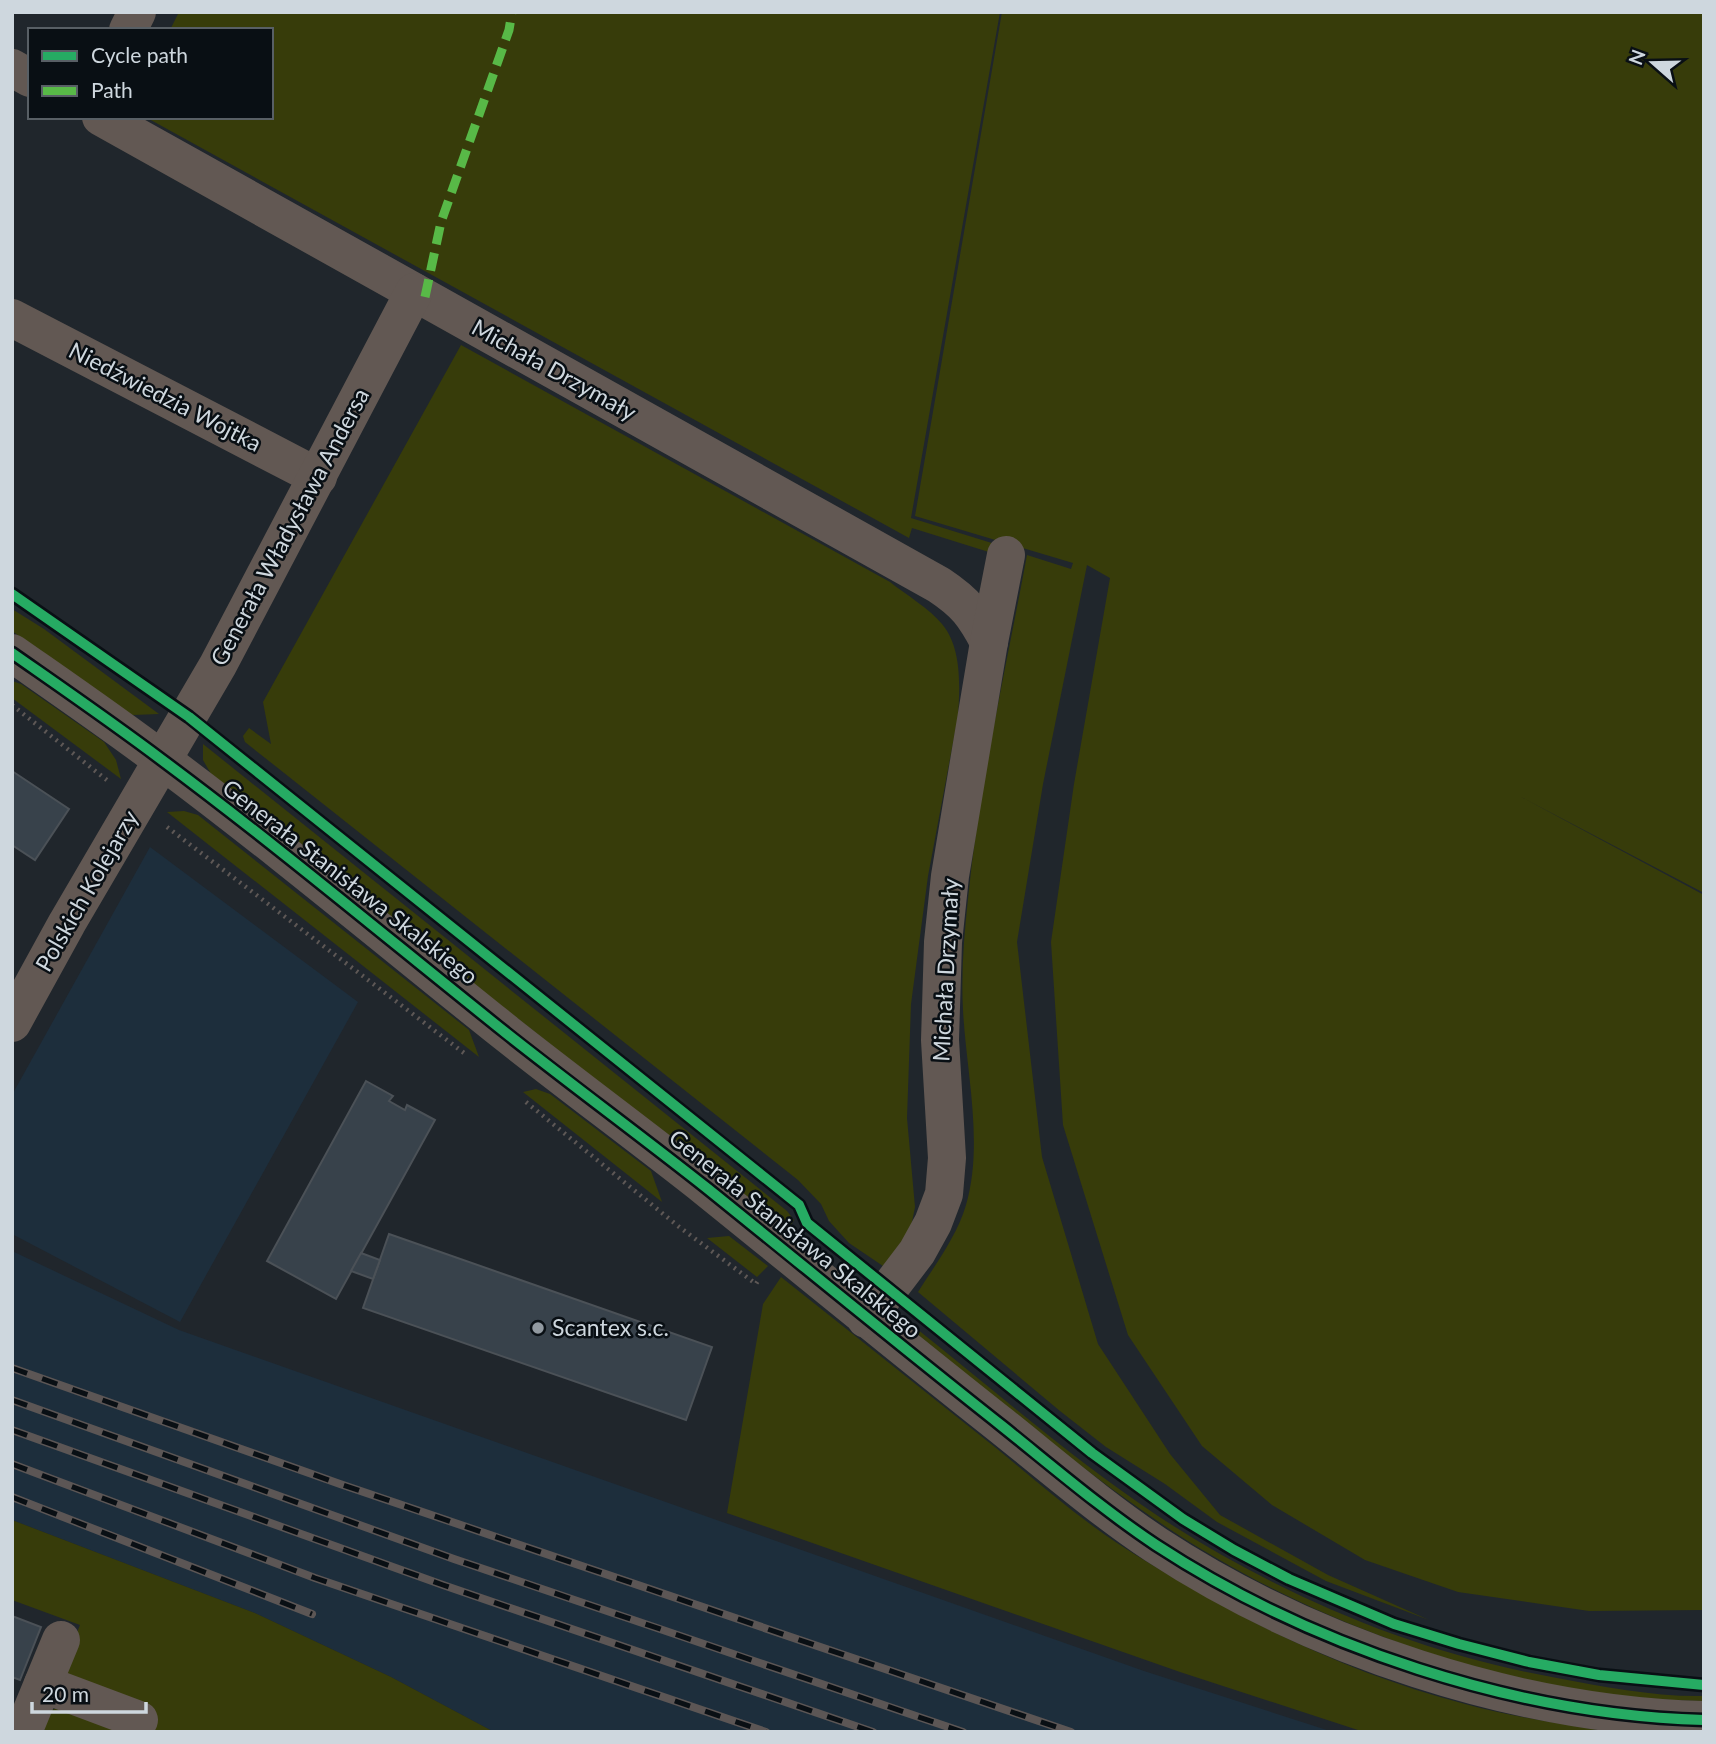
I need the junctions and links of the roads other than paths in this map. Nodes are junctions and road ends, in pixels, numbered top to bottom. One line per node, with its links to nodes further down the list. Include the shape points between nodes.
1 (137, 12): 2 (street)
2 (129, 28)
3 (12, 68): 4 (street)
4 (28, 77)
5 (105, 119): 6 (street, Michała Drzymały)
6 (414, 292): 8 (street, Generała Władysława Andersa); 10 (street, Michała Drzymały, via 939,585 963,602)
7 (12, 318): 8 (street, Niedźwiedzia Wojtka)
8 (318, 477): 12 (street, Generała Władysława Andersa)
9 (1006, 555): 10 (street, Michała Drzymały)
10 (989, 642): 14 (street, Michała Drzymały, via 943,942 944,1194 917,1252)
11 (12, 653): 12 (street, Generała Stanisława Skalskiego)
12 (162, 760): 13 (street, Polskich Kolejarzy); 14 (street, Generała Stanisława Skalskiego)
13 (12, 1024)
14 (866, 1319): 18 (street, Generała Stanisława Skalskiego, via 1127,1525 1254,1601 1367,1650 1466,1683 1580,1707)
15 (61, 1640): 16 (street)
16 (43, 1684): 17 (street); 19 (street)
17 (139, 1720)
18 (1704, 1720)
19 (23, 1732)

